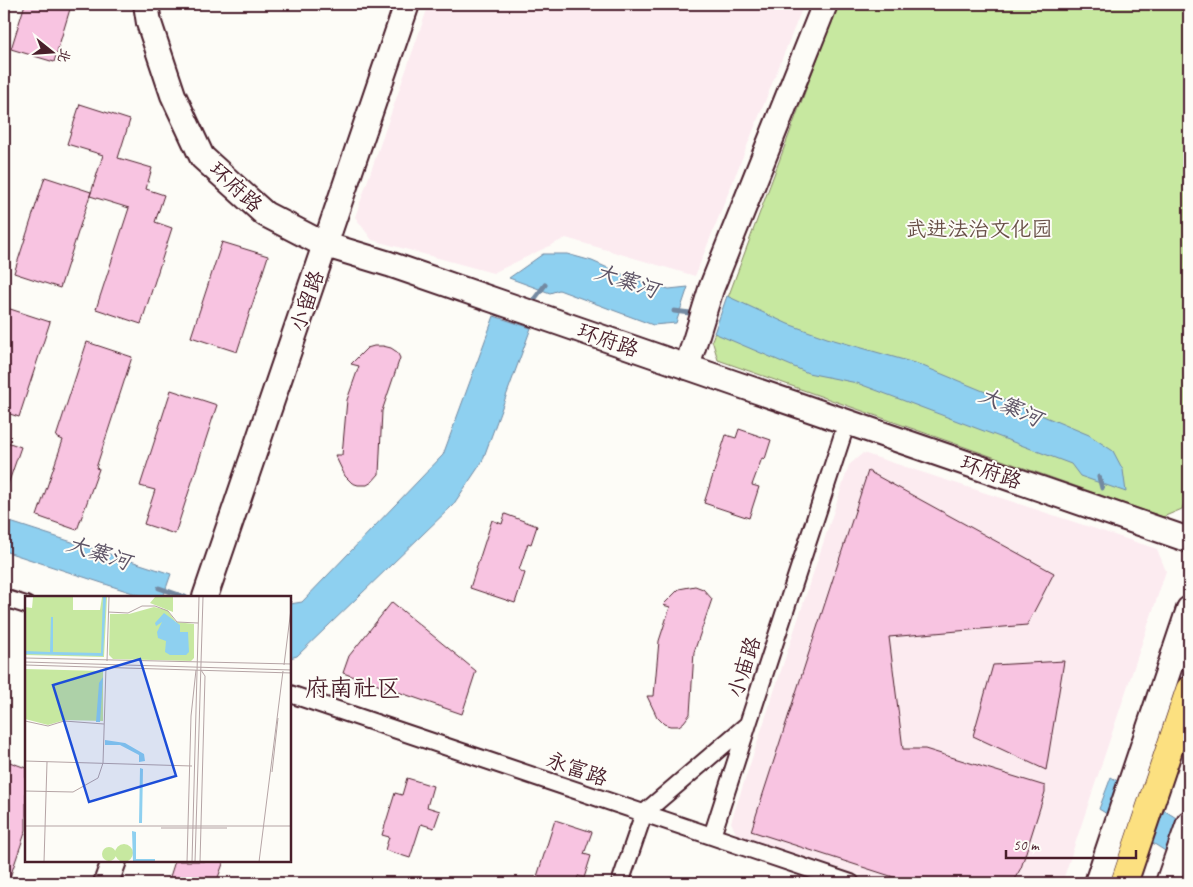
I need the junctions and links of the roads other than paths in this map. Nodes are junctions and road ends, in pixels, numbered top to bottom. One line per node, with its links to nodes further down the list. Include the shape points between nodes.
1 (146, 4): 4 (street, 环府路, via 149,23 173,95 202,157 264,214)
2 (407, 4): 4 (street, 小留路)
3 (825, 4): 5 (street, via 711,289)
4 (326, 245): 5 (street, 环府路); 8 (street, 小留路)
5 (687, 367): 6 (street, 环府路)
6 (847, 422): 7 (street, 环府路); 14 (street, 小庙路)
7 (1189, 540)
8 (206, 594)
9 (4, 598): 10 (street)
10 (25, 605)
11 (1189, 609): 26 (street)
12 (1189, 690): 16 (main road)
13 (291, 694): 17 (street, 永富路)
14 (748, 724): 17 (street, 小庙路); 19 (street)
15 (1189, 738): 16 (main road)
16 (1162, 796): 20 (main road)
17 (644, 813): 19 (street, 永富路); 24 (street)
18 (1189, 823): 22 (street)
19 (712, 836): 25 (street, 永富路)
20 (1145, 846): 27 (main road); 28 (main road)
21 (114, 862): 23 (street)
22 (1171, 875)
23 (106, 883)
24 (620, 883)
25 (851, 883)
26 (1097, 883)
27 (1124, 883)
28 (1140, 883)

